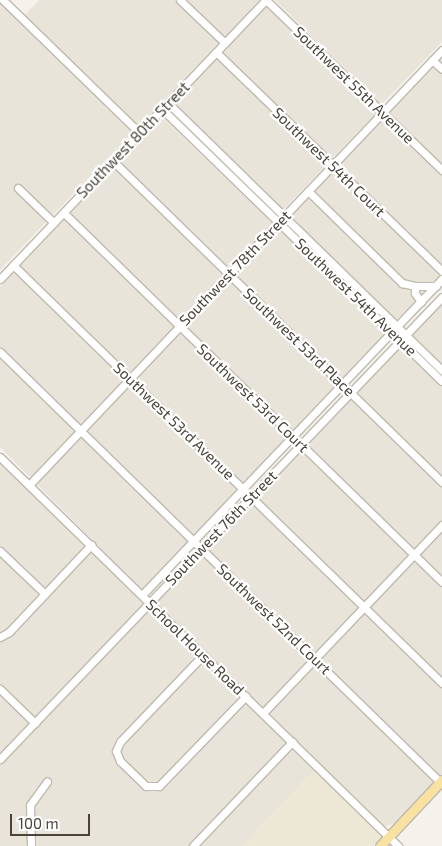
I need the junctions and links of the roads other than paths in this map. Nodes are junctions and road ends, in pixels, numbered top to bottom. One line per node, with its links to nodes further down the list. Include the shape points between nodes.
1 (3, 0): 12 (street)
2 (180, 0): 4 (street)
3 (266, 0): 4 (street, Southwest 80th Street); 11 (street, Southwest 55th Avenue)
4 (225, 43): 6 (street, Southwest 80th Street)
5 (442, 50): 7 (street, Southwest 78th Street)
6 (216, 52): 9 (street, Southwest 80th Street); 14 (street, Southwest 54th Court)
7 (432, 60): 8 (street); 11 (street, Southwest 78th Street)
8 (442, 69)
9 (168, 103): 10 (street, Southwest 80th Street); 19 (street, Southwest 54th Avenue)
10 (162, 109): 12 (street, Southwest 80th Street); 19 (street, Southwest 54th Avenue)
11 (383, 113): 14 (street, Southwest 78th Street); 15 (street, Southwest 55th Avenue)
12 (140, 132): 13 (street, Southwest 80th Street)
13 (113, 161): 18 (street, Southwest 80th Street); 23 (street, Southwest 53rd Place)
14 (333, 165): 17 (street, Southwest 78th Street); 22 (street, Southwest 54th Court)
15 (442, 170)
16 (18, 188): 20 (street)
17 (308, 191): 19 (street, Southwest 78th Street); 26 (street, via 402,283)
18 (64, 213): 20 (street, Southwest 80th Street); 30 (street, Southwest 53rd Court)
19 (281, 219): 23 (street, Southwest 78th Street); 31 (street, Southwest 54th Avenue); 32 (street, Southwest 54th Avenue)
20 (54, 223): 21 (street, Southwest 80th Street)
21 (14, 265): 24 (street, Southwest 80th Street); 37 (street, Southwest 53rd Avenue)
22 (442, 271)
23 (229, 274): 30 (street, Southwest 78th Street); 39 (street, Southwest 53rd Place)
24 (0, 279)
25 (442, 279): 27 (street, Southwest 76th Street)
26 (415, 286): 27 (street); 29 (street)
27 (436, 286): 29 (street, Southwest 76th Street)
28 (442, 297): 33 (street, Southwest 76th Street)
29 (421, 302): 31 (street, Southwest 76th Street)
30 (180, 326): 37 (street, Southwest 78th Street); 42 (street, Southwest 53rd Court)
31 (397, 326): 32 (street, Southwest 76th Street); 33 (street, Southwest 54th Avenue)
32 (391, 332): 34 (street, Southwest 54th Avenue); 39 (street, Southwest 76th Street)
33 (406, 335): 34 (street, Southwest 76th Street); 36 (street, Southwest 54th Avenue)
34 (400, 341): 38 (street, Southwest 54th Avenue); 40 (street, Southwest 76th Street)
35 (0, 352): 41 (street, Southwest 52nd Court)
36 (442, 370)
37 (130, 378): 41 (street, Southwest 78th Street); 47 (street, Southwest 53rd Avenue)
38 (442, 381)
39 (342, 384): 40 (street, Southwest 53rd Place); 42 (street, Southwest 76th Street)
40 (351, 392): 43 (street, Southwest 76th Street); 45 (street, Southwest 53rd Place)
41 (80, 430): 46 (street, Southwest 78th Street); 50 (street, Southwest 52nd Court)
42 (293, 436): 43 (street, Southwest 53rd Court); 47 (street, Southwest 76th Street)
43 (301, 444): 48 (street, Southwest 76th Street); 54 (street, Southwest 53rd Court)
44 (0, 457): 46 (street, School House Road)
45 (442, 482)
46 (28, 485): 51 (street, School House Road)
47 (243, 488): 48 (street, Southwest 53rd Avenue); 50 (street, Southwest 76th Street)
48 (251, 496): 52 (street, Southwest 76th Street); 59 (street, Southwest 53rd Avenue)
49 (442, 525): 54 (street)
50 (193, 541): 52 (street, Southwest 52nd Court); 57 (street, Southwest 76th Street)
51 (90, 545): 56 (street); 57 (street, School House Road)
52 (202, 549): 58 (street, Southwest 76th Street); 62 (street, Southwest 52nd Court)
53 (0, 551): 56 (street)
54 (414, 555): 55 (street, Southwest 53rd Court); 59 (street)
55 (442, 582)
56 (44, 594): 60 (street, via 9,632)
57 (142, 596): 58 (street, School House Road)
58 (150, 603): 61 (street, School House Road); 67 (street, Southwest 76th Street)
59 (364, 607): 62 (street); 63 (street, Southwest 53rd Avenue)
60 (0, 637)
61 (203, 655): 65 (street, School House Road); 65 (street, via 122,739 116,751 120,762 146,786 156,787)
62 (315, 660): 66 (street); 70 (street, Southwest 52nd Court)
63 (442, 683)
64 (0, 689): 67 (street)
65 (246, 696): 66 (street, School House Road)
66 (263, 713): 68 (street, School House Road)
67 (35, 723): 69 (street, Southwest 76th Street)
68 (292, 742): 72 (street, School House Road); 74 (street)
69 (0, 760)
70 (441, 781): 72 (main road)
71 (47, 782): 73 (street, via 30,805)
72 (389, 836): 75 (main road); 76 (street, School House Road)
73 (31, 844)
74 (193, 846)
75 (380, 846)
76 (398, 846)

